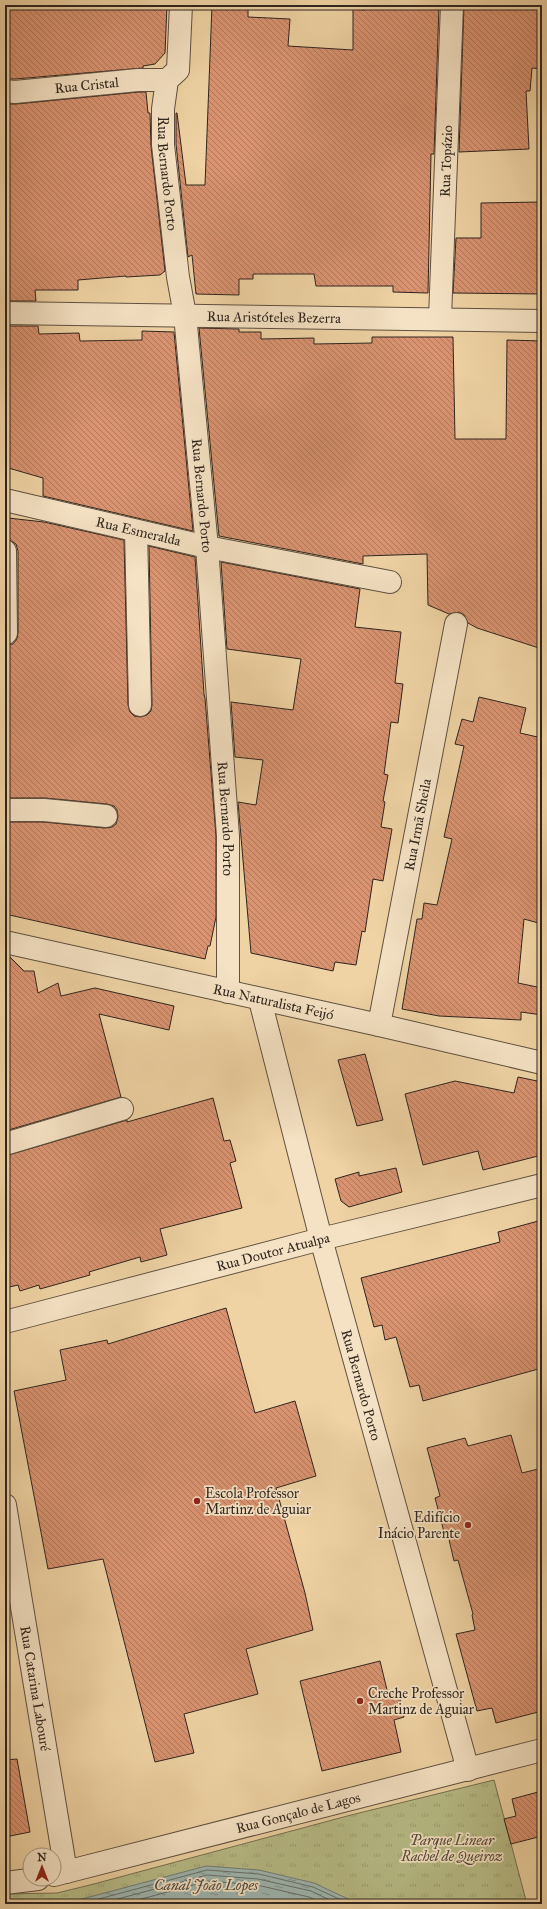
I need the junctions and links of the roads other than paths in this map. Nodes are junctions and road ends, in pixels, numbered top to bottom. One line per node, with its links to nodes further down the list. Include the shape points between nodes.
1 (181, 5): 3 (street, Rua Bernardo Porto, via 178,70)
2 (452, 5): 7 (street, Rua Topázio)
3 (168, 80): 4 (street, Rua Cristal, via 138,80); 6 (street, Rua Bernardo Porto, via 163,109 163,145 178,277)
4 (5, 91)
5 (5, 313): 6 (street, Rua Aristóteles Bezerra)
6 (185, 315): 7 (street, Rua Aristóteles Bezerra); 11 (street, Rua Bernardo Porto)
7 (440, 318): 8 (street, Rua Aristóteles Bezerra)
8 (542, 321)
9 (5, 500): 10 (street, Rua Esmeralda)
10 (136, 531): 11 (street, Rua Esmeralda); 16 (street)
11 (207, 547): 13 (street, Rua Esmeralda); 20 (street, Rua Bernardo Porto, via 228,836)
12 (5, 551): 15 (street)
13 (390, 582)
14 (456, 624): 22 (street, Rua Irmã Sheila)
15 (6, 633)
16 (140, 705)
17 (5, 810): 18 (street, via 44,810)
18 (106, 816)
19 (5, 942): 20 (street, Rua Naturalista Feijó)
20 (228, 992): 21 (street, Rua Naturalista Feijó)
21 (260, 1000): 22 (street, Rua Naturalista Feijó); 27 (street, Rua Bernardo Porto)
22 (379, 1025): 23 (street, Rua Naturalista Feijó)
23 (542, 1063)
24 (122, 1109): 25 (street)
25 (5, 1144)
26 (542, 1185): 27 (street, Rua Doutor Atualpa)
27 (321, 1239): 28 (street, Rua Doutor Atualpa); 31 (street, Rua Bernardo Porto)
28 (5, 1322)
29 (5, 1505): 32 (street, Rua Catarina Labouré)
30 (542, 1750): 31 (street, Rua Gonçalo de Lagos)
31 (468, 1770): 33 (street, Rua Gonçalo de Lagos)
32 (56, 1847)
33 (62, 1873)
34 (22, 1881): 35 (street)
35 (5, 1883)

